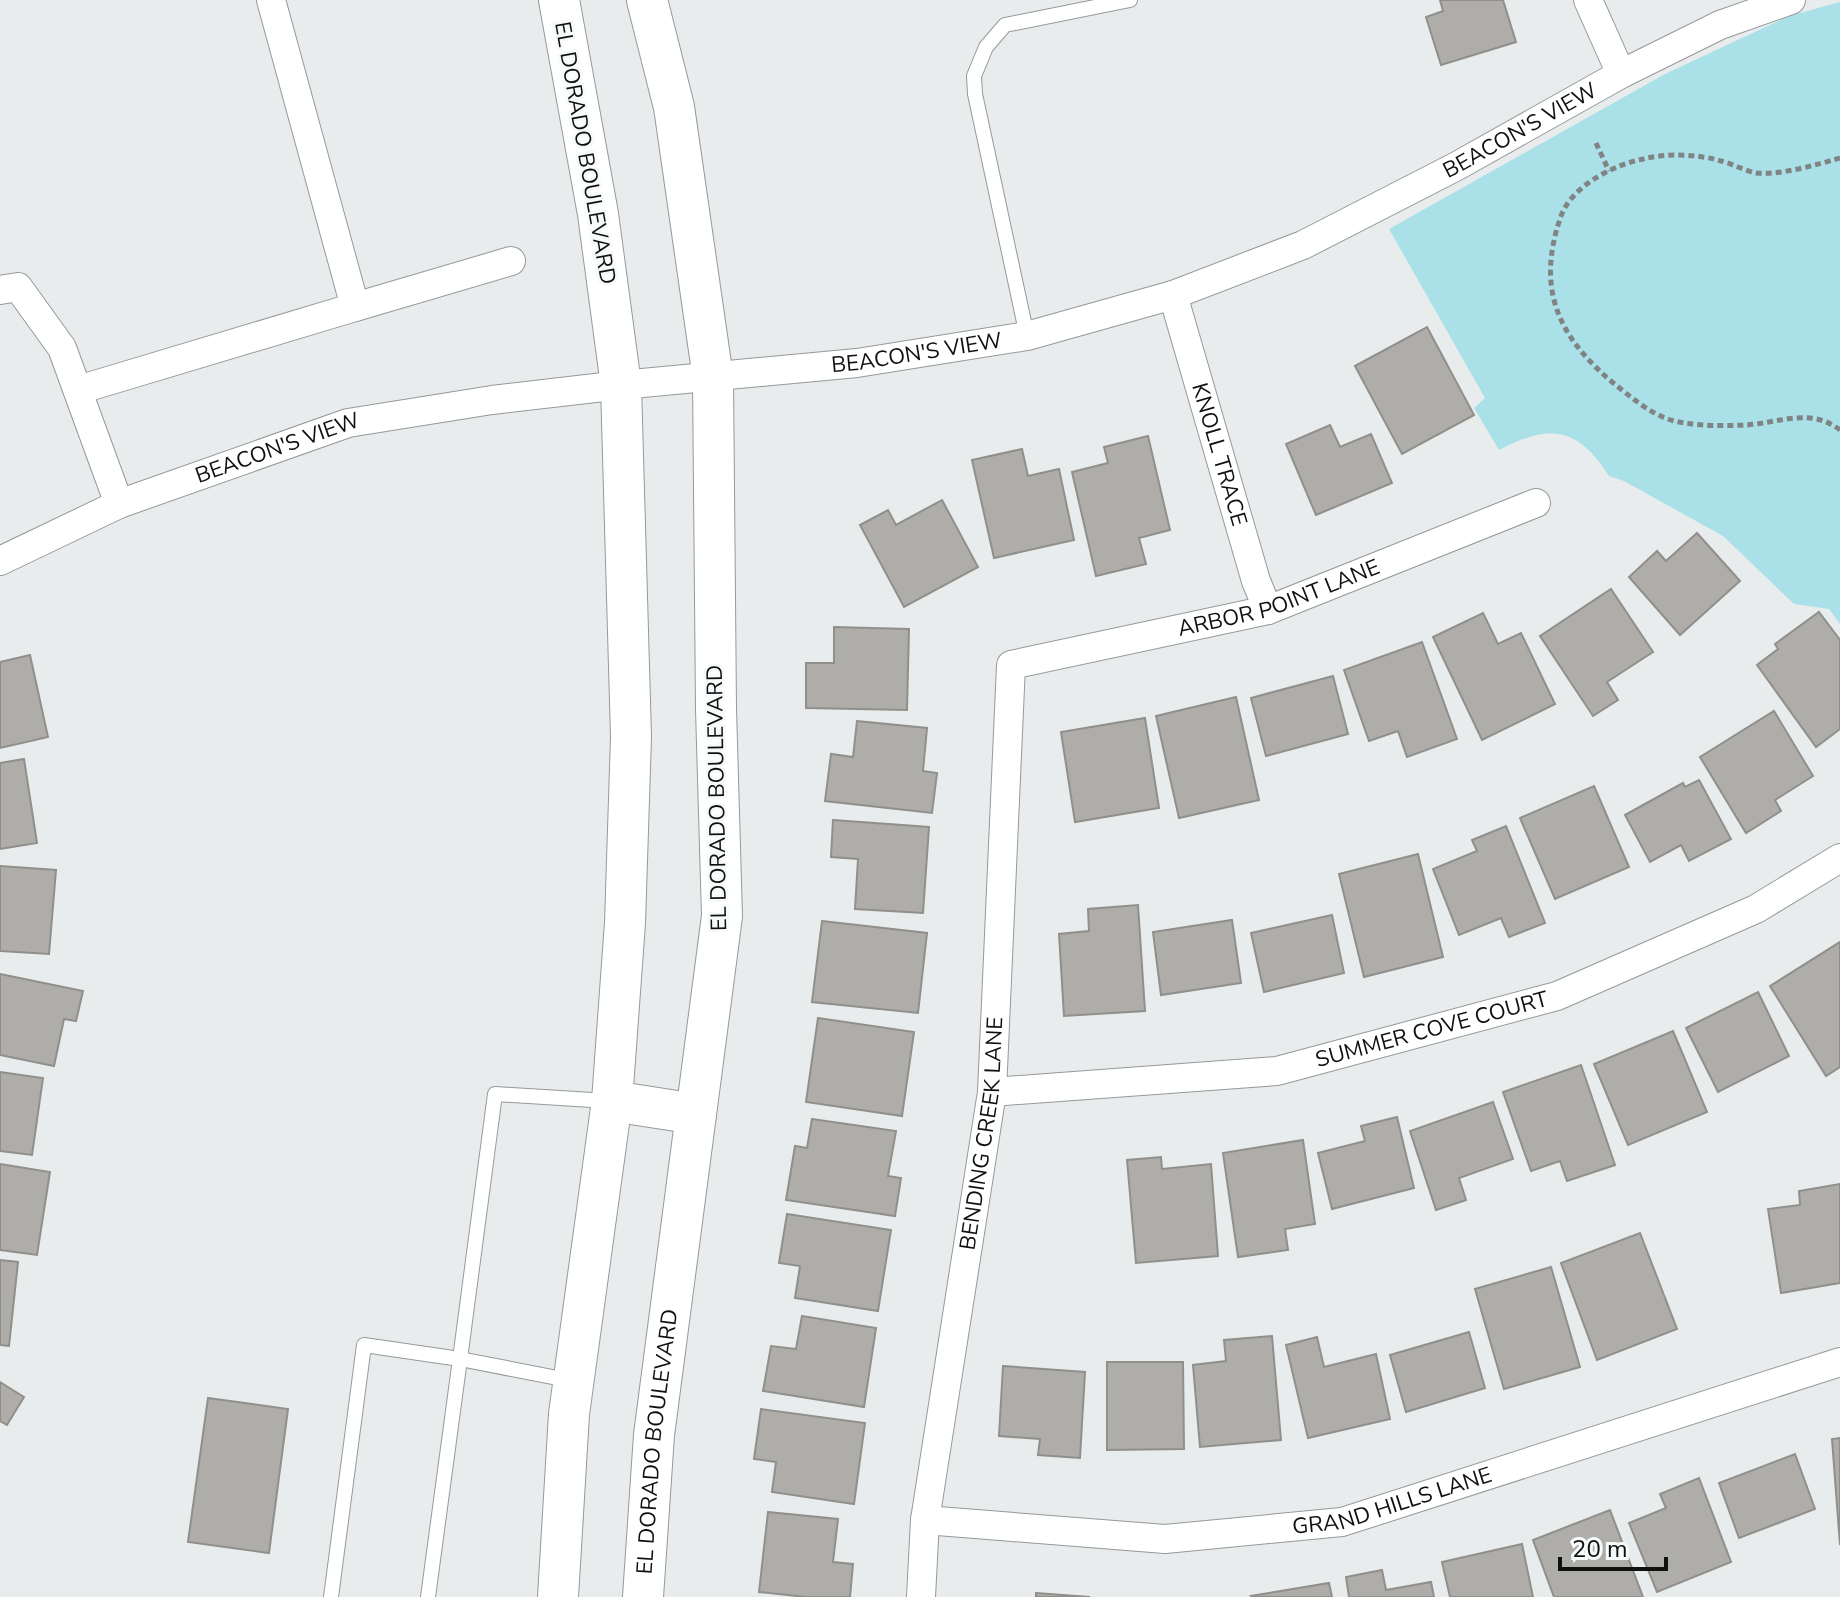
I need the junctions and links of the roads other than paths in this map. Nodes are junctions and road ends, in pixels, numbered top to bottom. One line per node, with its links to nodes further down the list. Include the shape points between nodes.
1 (271, 0): 11 (street)
2 (559, 0): 14 (main road, EL DORADO BOULEVARD, via 598,214)
3 (647, 0): 13 (main road, EL DORADO BOULEVARD, via 674,107)
4 (1130, 0): 12 (lane, via 1005,25 986,47 974,76)
5 (1588, 0): 7 (street)
6 (1791, 0): 7 (street, BEACON'S VIEW, via 1720,25)
7 (1621, 74): 10 (street, BEACON'S VIEW, via 1303,245)
8 (511, 261): 11 (street)
9 (0, 290): 15 (street, via 18,287 62,348)
10 (1173, 295): 12 (street, BEACON'S VIEW); 19 (street, KNOLL TRACE)
11 (355, 307): 15 (street)
12 (1027, 336): 13 (street, BEACON'S VIEW, via 857,363)
13 (713, 378): 14 (street, BEACON'S VIEW); 24 (main road, EL DORADO BOULEVARD, via 722,916)
14 (621, 385): 17 (street, BEACON'S VIEW, via 348,423); 23 (main road, EL DORADO BOULEVARD, via 631,737)
15 (78, 390): 17 (street)
16 (1536, 503): 19 (street, ARBOR POINT LANE)
17 (119, 504): 18 (street, BEACON'S VIEW)
18 (0, 561)
19 (1268, 610): 20 (street, ARBOR POINT LANE)
20 (1011, 665): 22 (street, BENDING CREEK LANE)
21 (1840, 858): 22 (street, SUMMER COVE COURT, via 1756,909 1557,996 1277,1071)
22 (992, 1092): 28 (street, BENDING CREEK LANE)
23 (612, 1101): 24 (main road); 25 (lane, via 495,1094); 27 (main road, EL DORADO BOULEVARD)
24 (696, 1114): 32 (main road, EL DORADO BOULEVARD, via 654,1435)
25 (460, 1359): 27 (lane); 29 (lane, via 364,1345); 30 (lane)
26 (1840, 1362): 28 (street, GRAND HILLS LANE, via 1342,1522 1165,1539)
27 (574, 1381): 31 (main road, EL DORADO BOULEVARD)
28 (925, 1520): 33 (street, BENDING CREEK LANE)
29 (331, 1597)
30 (428, 1597)
31 (558, 1597)
32 (643, 1597)
33 (921, 1597)

